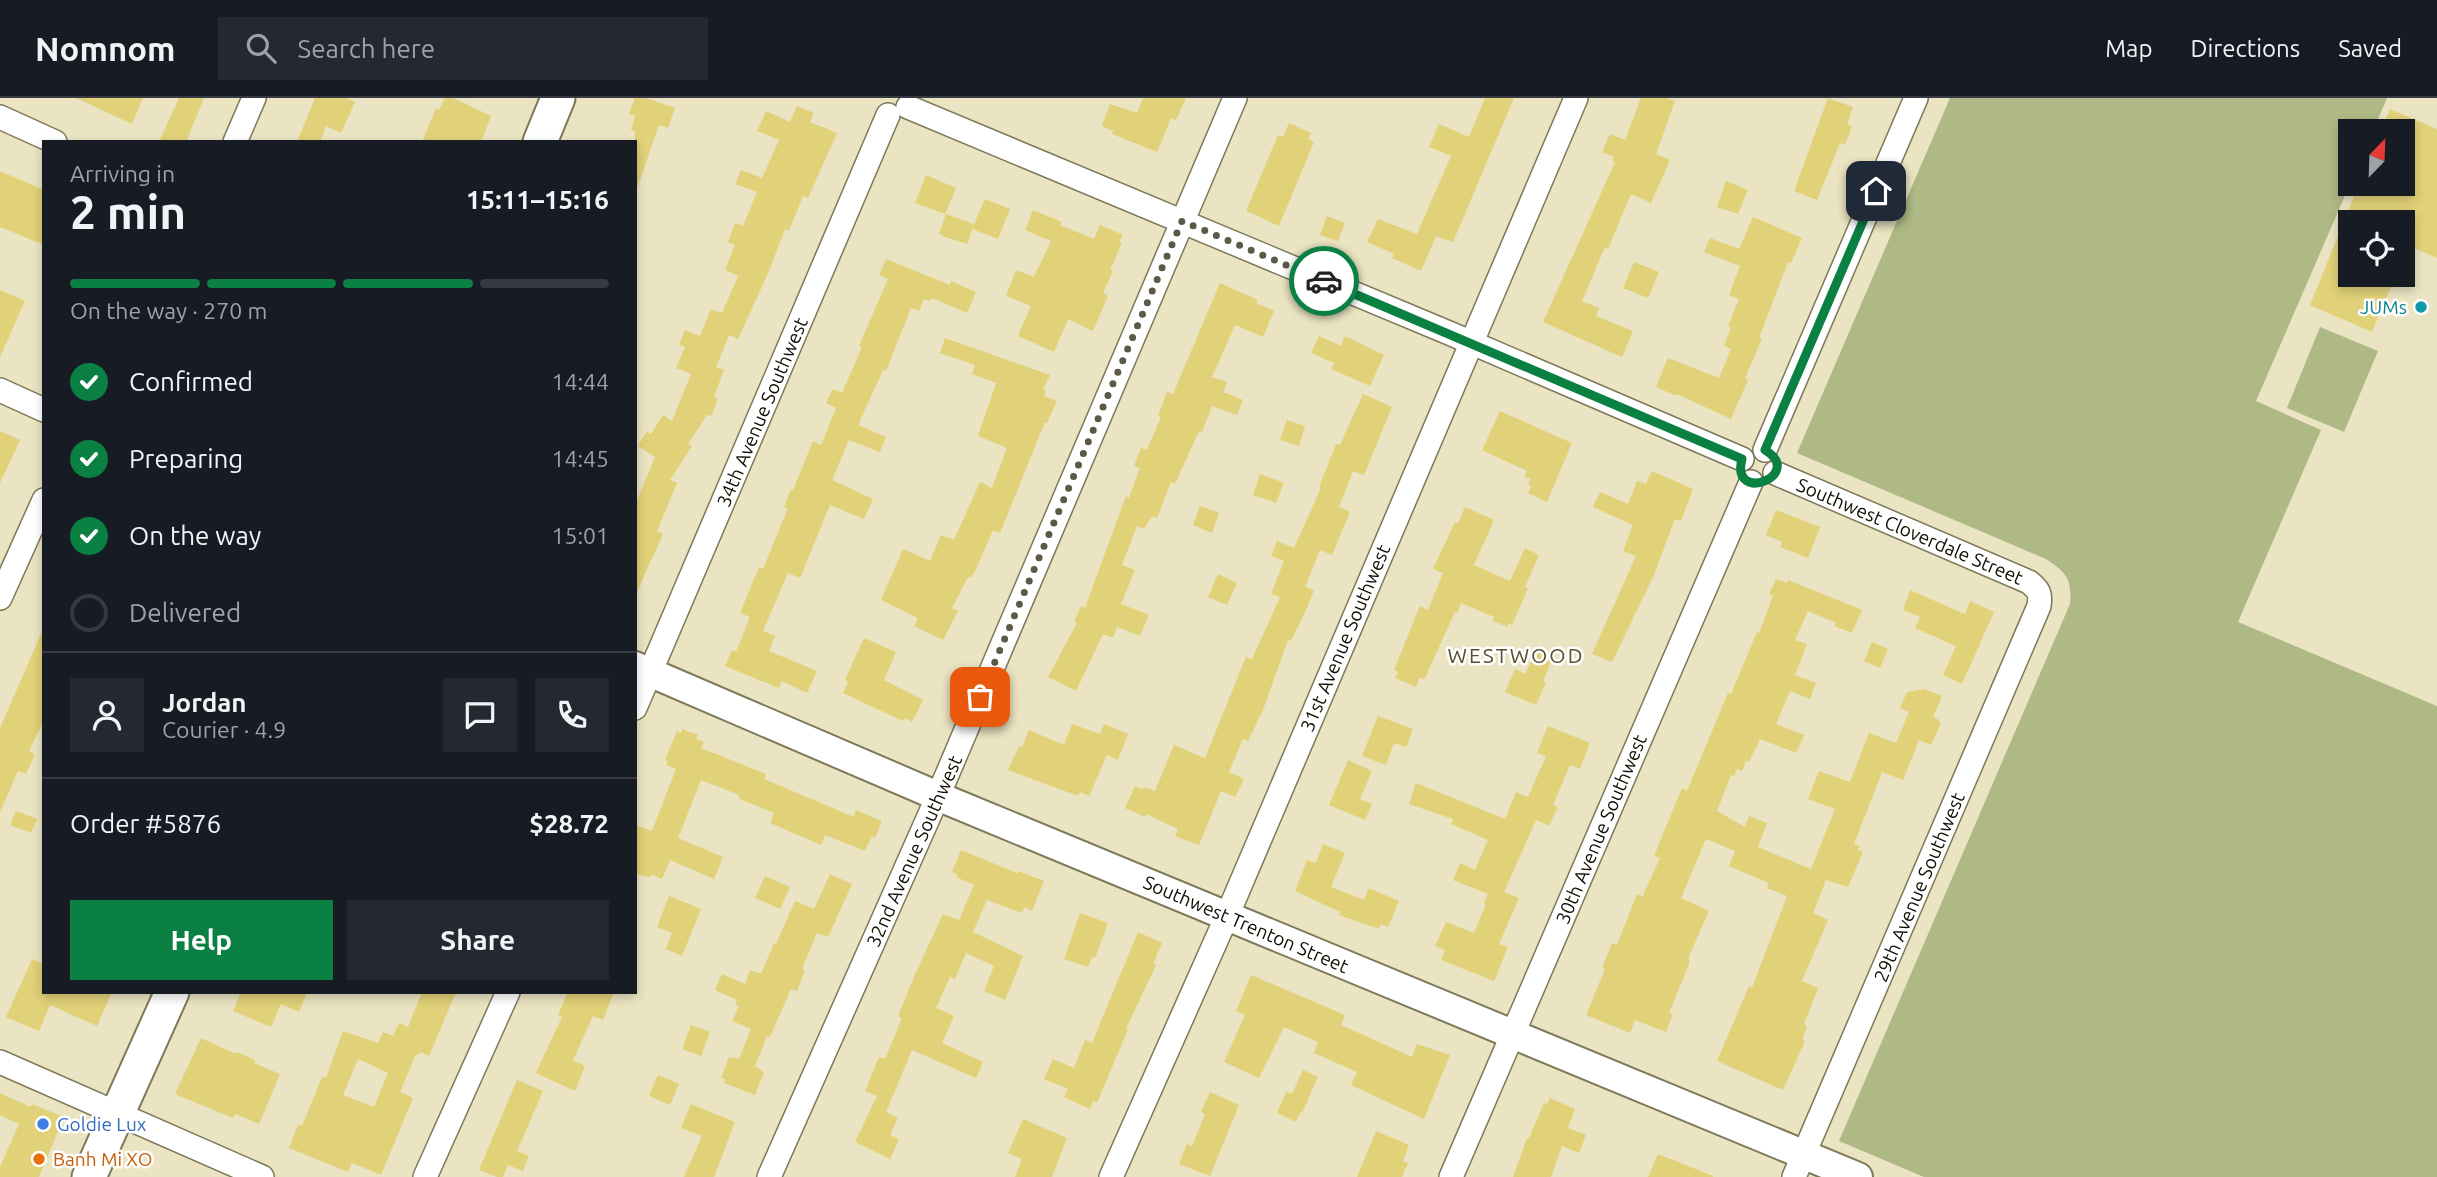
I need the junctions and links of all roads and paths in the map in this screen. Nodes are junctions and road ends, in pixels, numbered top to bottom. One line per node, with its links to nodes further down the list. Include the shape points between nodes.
1 (254, 98): 9 (street)
2 (558, 98): 10 (main road)
3 (1235, 98): 11 (street, 32nd Avenue Southwest)
4 (1576, 98): 12 (street, 31st Avenue Southwest)
5 (1916, 98): 15 (street)
6 (896, 104): 11 (street); 22 (street, 34th Avenue Southwest)
7 (0, 117): 8 (street)
8 (51, 140)
9 (236, 140)
10 (541, 140)
11 (1182, 221): 12 (street); 24 (street, 32nd Avenue Southwest)
12 (1472, 343): 16 (street); 25 (street, 31st Avenue Southwest)
13 (0, 390): 14 (street)
14 (42, 409)
15 (1765, 450): 16 (street, via 1751,450); 17 (street, via 1776,462)
16 (1742, 459): 18 (street, via 1742,473)
17 (1775, 472): 18 (street, via 1766,482); 20 (street, Southwest Cloverdale Street, via 2029,582)
18 (1751, 482): 28 (street, 30th Avenue Southwest)
19 (42, 504): 21 (street)
20 (2041, 596): 31 (street, 29th Avenue Southwest)
21 (0, 598)
22 (643, 670): 23 (street, 34th Avenue Southwest); 24 (street, Southwest Trenton Street)
23 (637, 698)
24 (938, 796): 25 (street, Southwest Trenton Street); 35 (street, 32nd Avenue Southwest)
25 (1227, 916): 28 (street, Southwest Trenton Street); 36 (street, 31st Avenue Southwest)
26 (171, 994): 30 (main road)
27 (507, 994): 34 (street)
28 (1513, 1033): 31 (street, Southwest Trenton Street); 37 (street, 30th Avenue Southwest)
29 (0, 1062): 30 (street)
30 (118, 1114): 32 (main road); 33 (street)
31 (1799, 1166): 38 (street, Southwest Trenton Street)
32 (89, 1177)
33 (262, 1177)
34 (425, 1177)
35 (769, 1177)
36 (1111, 1177)
37 (1451, 1177)
38 (1858, 1177)

